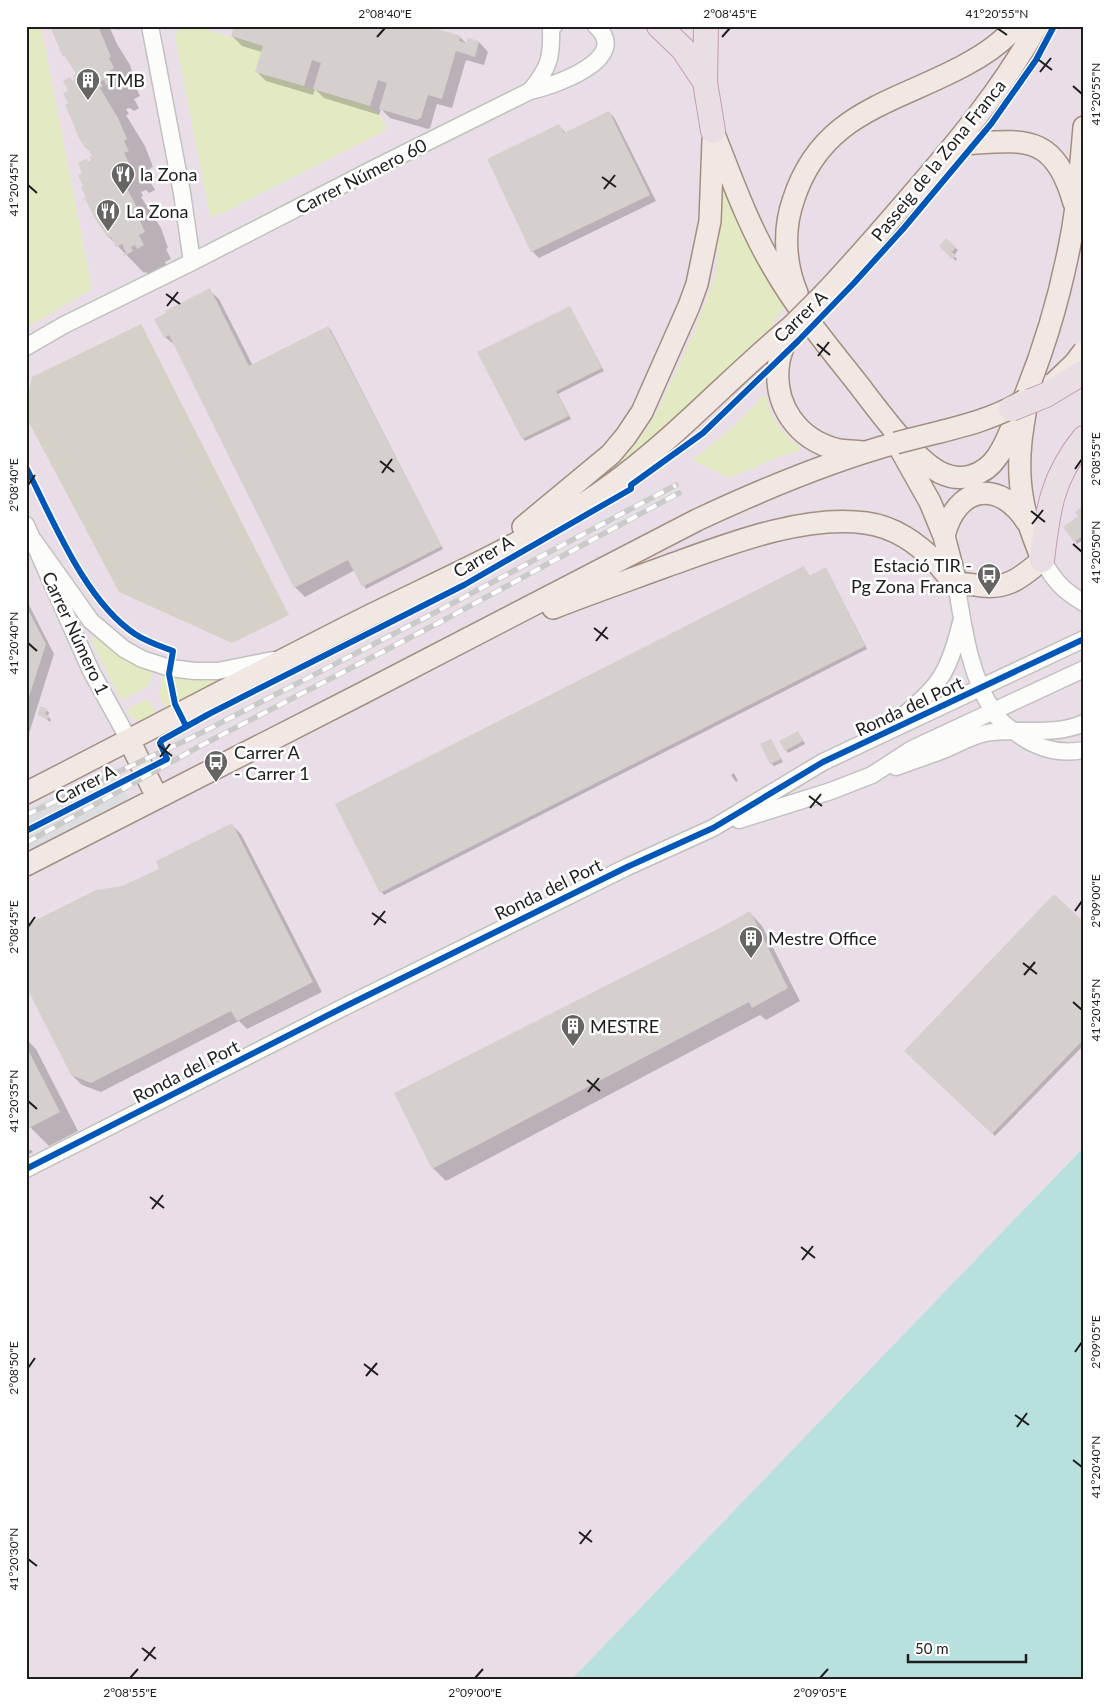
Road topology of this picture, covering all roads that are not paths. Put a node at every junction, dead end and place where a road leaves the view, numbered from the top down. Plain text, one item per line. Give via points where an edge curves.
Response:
1 (150, 26) edge
2 (596, 26) edge
3 (659, 26) edge
4 (706, 26) edge
5 (1016, 26) edge
6 (1036, 26) edge
7 (551, 27) edge
8 (705, 82) junction
9 (530, 91) junction
10 (1084, 127) edge
11 (713, 131) junction
12 (956, 144) junction
13 (1076, 210) junction
14 (192, 262) junction
15 (800, 323) junction
16 (57, 330) junction
17 (26, 339) edge
18 (26, 347) edge
19 (1084, 351) edge
20 (26, 358) edge
21 (1084, 372) edge
22 (1031, 382) junction
23 (1011, 409) junction
24 (882, 415) junction
25 (1084, 438) edge
26 (862, 452) junction
27 (1028, 524) junction
28 (26, 525) edge
29 (944, 536) junction
30 (34, 541) junction
31 (1042, 560) junction
32 (475, 564) junction
33 (956, 582) junction
34 (1084, 602) edge
35 (962, 617) junction
36 (1084, 639) edge
37 (290, 657) junction
38 (421, 662) junction
39 (1084, 669) edge
40 (981, 688) junction
41 (993, 712) junction
42 (1084, 723) edge
43 (1012, 730) junction
44 (877, 737) junction
45 (129, 740) junction
46 (1084, 750) edge
47 (872, 774) junction
48 (26, 793) edge
49 (157, 798) junction
50 (713, 828) junction
51 (26, 865) edge
52 (26, 1169) edge

1 - 14 street
2 - 9 street, Carrer Número 60 via 603,32 605,42 604,53 596,63 551,86
3 - 8 highway via 683,49
4 - 8 highway
5 - 15 main road via 1000,43 969,63 866,111 834,133 813,158 803,173 791,207 786,244
6 - 12 main road, Carrer A via 1002,83
7 - 9 street, Carrer Número 60 via 551,49 545,74
8 - 11 highway
9 - 14 street, Carrer Número 60
10 - 13 main road
11 - 15 main road via 761,245
11 - 32 main road via 710,221 697,284 642,412 611,454
12 - 13 main road via 1022,142 1041,149 1057,162 1068,181
12 - 15 main road, Carrer A, bridge
13 - 22 main road via 1063,273
14 - 16 street, Carrer Número 60
15 - 24 main road
15 - 26 main road via 779,359 780,393 788,414 809,436 838,450
15 - 32 main road, Carrer A via 772,342 686,423 609,487 576,509
16 - 17 street, Carrer Número 60
16 - 18 street, Carrer Número 60
16 - 20 street, Carrer Número 60
19 - 23 main road, bridge via 1056,382
21 - 23 highway, bridge
22 - 24 main road via 996,458 983,470 968,476 952,477 930,466
22 - 27 main road via 1021,431 1019,465
23 - 26 main road, bridge
24 - 29 main road via 930,502
25 - 31 highway via 1057,481 1051,499
26 - 38 main road via 696,520
27 - 29 main road via 1011,502 991,493 982,493 958,506
27 - 31 main road
28 - 30 street, Carrer Número 1
29 - 33 main road
30 - 37 street, Carrer Número 1 via 91,621 124,649 142,659 170,668 218,671
30 - 45 street, Carrer Número 1 via 91,671
31 - 33 main road via 1017,579 998,587
31 - 34 street via 1058,585
32 - 37 main road, Carrer A
33 - 35 street
33 - 38 main road via 920,547 893,530 866,523 814,524 723,546 593,592
35 - 40 street
35 - 44 street via 951,659 935,686
36 - 40 street, Ronda del Port
37 - 45 main road, Carrer A
38 - 49 main road
39 - 41 street, Ronda del Port
40 - 41 street
40 - 44 street, Ronda del Port
41 - 43 street
41 - 47 street, Ronda del Port via 912,749
42 - 43 street via 1053,731
43 - 46 street via 1034,745 1052,751
43 - 47 street via 971,737
44 - 50 street, Ronda del Port via 823,762
45 - 48 main road, Carrer A
45 - 49 main road
47 - 50 street, Ronda del Port via 831,791
49 - 51 main road
50 - 52 street, Ronda del Port via 383,988

